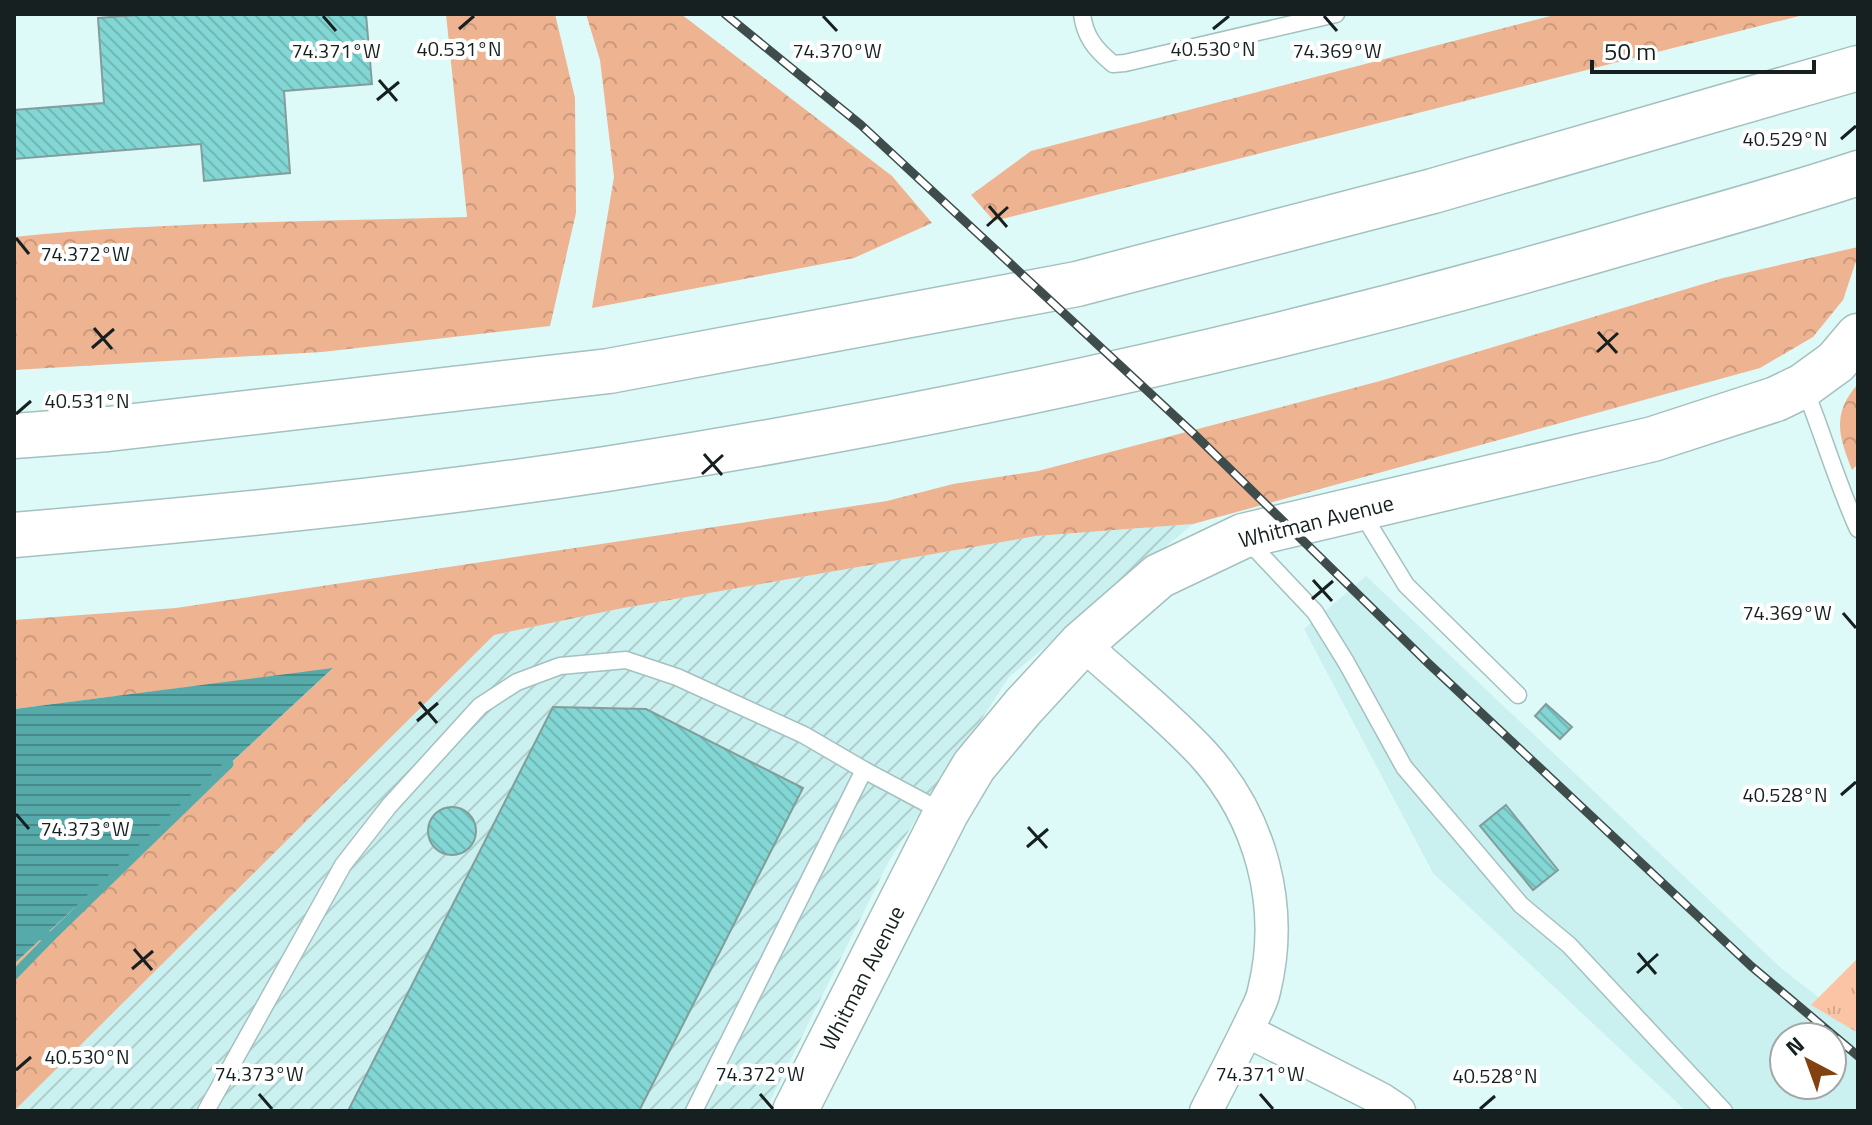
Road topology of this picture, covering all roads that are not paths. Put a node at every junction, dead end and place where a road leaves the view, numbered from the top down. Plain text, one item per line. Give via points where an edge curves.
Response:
1 (1082, 14) edge
2 (1336, 14) edge
3 (1316, 16) edge
4 (1858, 68) edge
5 (1858, 173) edge
6 (1858, 336) edge
7 (1803, 386) junction
8 (14, 436) edge
9 (1359, 509) junction
10 (1858, 529) edge
11 (14, 535) edge
12 (1243, 536) junction
13 (1082, 643) junction
14 (1518, 695) dead end
15 (864, 770) junction
16 (946, 813) junction
17 (1247, 1031) junction
18 (206, 1111) edge
19 (694, 1111) edge
20 (795, 1111) edge
21 (1206, 1111) edge
22 (1399, 1111) edge
23 (1724, 1111) edge

1 - 3 lane via 1090,42 1113,64
2 - 3 lane
4 - 8 main road via 1433,191 1077,284 609,371
5 - 11 main road via 1494,281 1208,353 837,429 605,469 408,495
6 - 7 main road, Whitman Avenue via 1836,362
7 - 9 main road, Whitman Avenue via 1653,439
7 - 10 lane
9 - 12 main road, Whitman Avenue
9 - 14 lane via 1406,585
12 - 13 main road, Whitman Avenue via 1159,576
12 - 23 lane via 1315,612 1404,767 1521,905 1569,945
13 - 16 main road, Whitman Avenue via 974,766
13 - 17 street via 1202,754 1248,820 1271,898 1264,993
15 - 16 lane
15 - 18 lane via 804,735 677,677 626,660 560,666 517,682 480,706 343,865
15 - 19 lane
16 - 20 main road, Whitman Avenue
17 - 21 street
17 - 22 street

